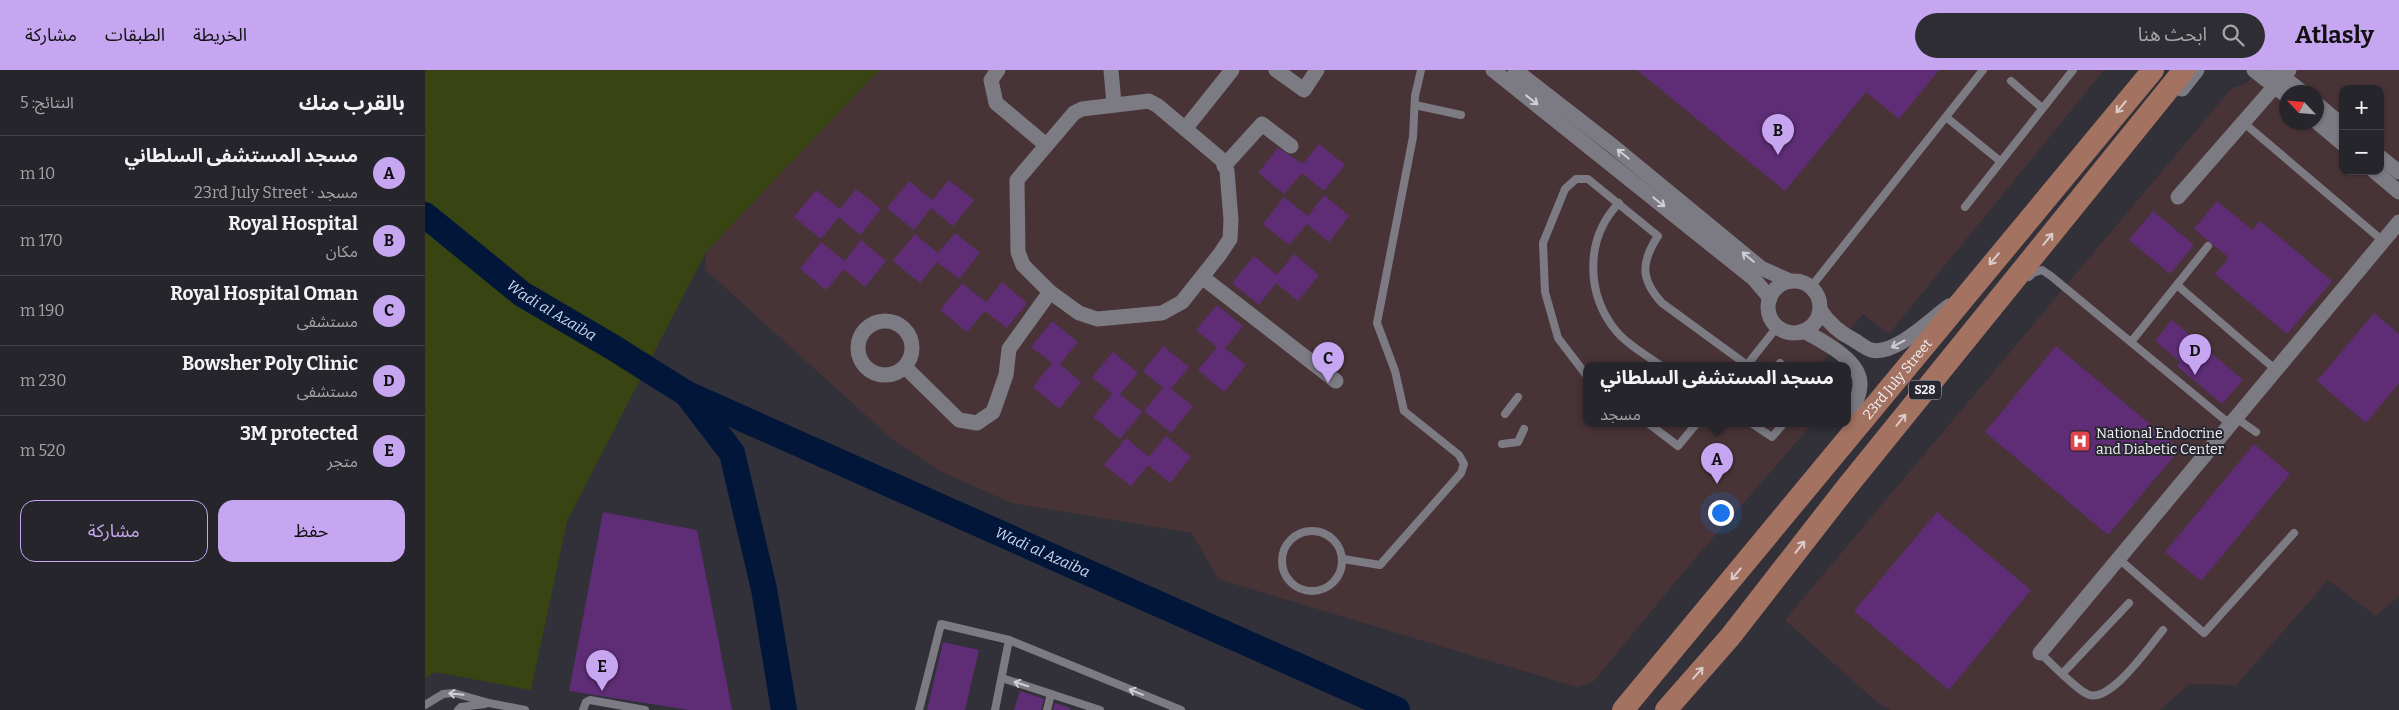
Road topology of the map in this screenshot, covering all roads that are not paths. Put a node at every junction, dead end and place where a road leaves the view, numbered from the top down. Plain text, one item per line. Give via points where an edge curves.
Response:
1 (998, 70) edge
2 (1111, 70) edge
3 (1232, 70) edge
4 (1275, 70) edge
5 (1317, 70) edge
6 (1421, 70) edge
7 (1493, 70) edge
8 (1515, 70) edge
9 (1983, 70) edge
10 (2073, 70) edge
11 (2153, 70) edge
12 (2184, 70) edge
13 (2197, 70) edge
14 (2254, 70) edge
15 (2282, 80) edge
16 (2011, 81) dead end
17 (1114, 104) junction
18 (1415, 105) junction
19 (2042, 108) junction
20 (2324, 110) edge
21 (1461, 115) dead end
22 (1945, 118) junction
23 (2244, 123) junction
24 (2339, 123) edge
25 (2324, 128) edge
26 (1185, 129) junction
27 (2339, 141) edge
28 (1046, 145) junction
29 (1291, 146) dead end
30 (2384, 160) edge
31 (2000, 161) junction
32 (1224, 166) junction
33 (2399, 172) edge
34 (2379, 175) edge
35 (2096, 179) junction
36 (2399, 192) edge
37 (2178, 198) dead end
38 (1619, 203) junction
39 (1965, 207) dead end
40 (2399, 222) edge
41 (2383, 241) junction
42 (2208, 246) dead end
43 (1202, 277) junction
44 (1790, 281) junction
45 (2177, 285) junction
46 (1811, 287) junction
47 (1050, 292) junction
48 (1965, 294) junction
49 (1769, 298) junction
50 (1819, 310) junction
51 (1777, 327) junction
52 (1803, 331) junction
53 (2131, 342) junction
54 (1962, 345) junction
55 (1656, 362) edge
56 (1743, 362) edge
57 (1749, 362) edge
58 (1849, 362) edge
59 (1851, 363) edge
60 (905, 367) dead end
61 (2276, 370) junction
62 (1583, 371) edge
63 (1336, 381) dead end
64 (1518, 397) dead end
65 (1851, 412) edge
66 (1505, 414) dead end
67 (2234, 422) junction
68 (1653, 427) edge
69 (1694, 427) edge
70 (1757, 427) edge
71 (1781, 427) edge
72 (1843, 427) edge
73 (1524, 429) dead end
74 (2256, 432) dead end
75 (1503, 444) dead end
76 (1810, 484) junction
77 (2294, 533) dead end
78 (1343, 559) junction
79 (2119, 559) junction
80 (2129, 602) dead end
81 (2163, 630) dead end
82 (1009, 640) junction
83 (2040, 653) joint
84 (2063, 673) junction
85 (1002, 678) junction
86 (1051, 694) junction
87 (1629, 703) edge
88 (489, 704) junction
89 (425, 705) edge
90 (458, 710) edge
91 (525, 710) edge
92 (583, 710) edge
93 (645, 710) edge
94 (919, 710) edge
95 (995, 710) edge
96 (1047, 710) edge
97 (1100, 710) edge
98 (1181, 710) edge
99 (1666, 710) edge

1 - 28 street via 991,80 996,103
2 - 17 street
3 - 26 street
4 - 5 street via 1304,90
6 - 18 lane
7 -> 49 street via 1753,279
44 -> 8 street via 1761,268
9 - 22 lane
10 - 19 lane
11 -> 48 main road, 23rd July Street / S28
12 - 35 main road, S28
13 - 35 street via 2153,125
14 - 15 street
15 - 23 street
16 - 19 lane
17 - 26 street via 1149,101
17 - 28 street via 1074,113
18 - 21 lane
18 - 78 lane via 1411,146 1377,323 1395,371 1404,411 1459,455 1464,464 1461,473 1380,564
19 - 31 lane
20 - 24 street
22 - 31 lane
22 - 46 lane
23 - 37 street
23 - 41 lane
25 - 27 street
26 - 32 street via 1222,160
28 - 47 street via 1021,173 1015,189 1018,252 1023,265
29 - 32 street via 1262,124
30 - 33 street
31 - 39 lane
32 - 43 street via 1231,220 1230,239
34 - 36 street
54 -> 35 main road, S28
38 - 55 lane via 1610,212 1594,248 1592,279 1600,307 1618,334
38 - 56 lane via 1658,236 1644,266 1651,291
38 - 62 lane via 1588,179 1576,179 1565,189 1543,243 1545,292 1557,338
40 - 41 street
41 - 61 street
42 - 45 lane
43 - 47 street via 1182,302 1162,313 1097,319 1079,313
43 - 63 street
44 - 46 street
44 - 49 street via 1777,287
45 - 53 lane
45 - 61 lane
46 - 50 street via 1816,293
47 - 60 street via 1009,349 1006,376 993,412 977,422 959,420
48 -> 50 street via 1904,341 1887,350 1871,350 1848,337
48 - 76 main road, 23rd July Street / S28
49 - 51 street via 1769,314
50 - 52 street via 1814,323
51 - 52 street via 1794,333
51 - 57 lane
52 - 58 street via 1815,336
53 - 54 lane via 2043,270 2033,273
53 - 67 lane
99 -> 54 main road, S28 via 1730,638
59 - 65 street via 1860,377 1857,401
61 - 67 street
64 - 66 lane
67 - 74 lane
67 - 79 street
68 - 69 lane via 1678,446
70 - 71 lane via 1772,438
72 - 76 street
73 - 75 lane via 1518,442
76 -> 87 main road, 23rd July Street / S28
77 - 79 lane via 2204,633
78 - 78 lane via 1336,542 1321,531 1311,530 1301,532 1287,544 1283,564 1291,582 1299,588 1315,590 1329,586 1337,579
79 - 83 street
80 - 84 lane
81 - 84 lane via 2112,690 2099,696 2088,695
82 - 85 lane
82 - 94 lane via 941,624
98 -> 82 lane
83 - 84 lane
86 -> 85 lane
85 - 95 lane
86 - 96 lane
86 - 97 lane
88 -> 89 lane via 454,693 443,694
88 - 90 lane via 474,704
88 - 91 lane
92 - 93 lane via 585,702 590,700

